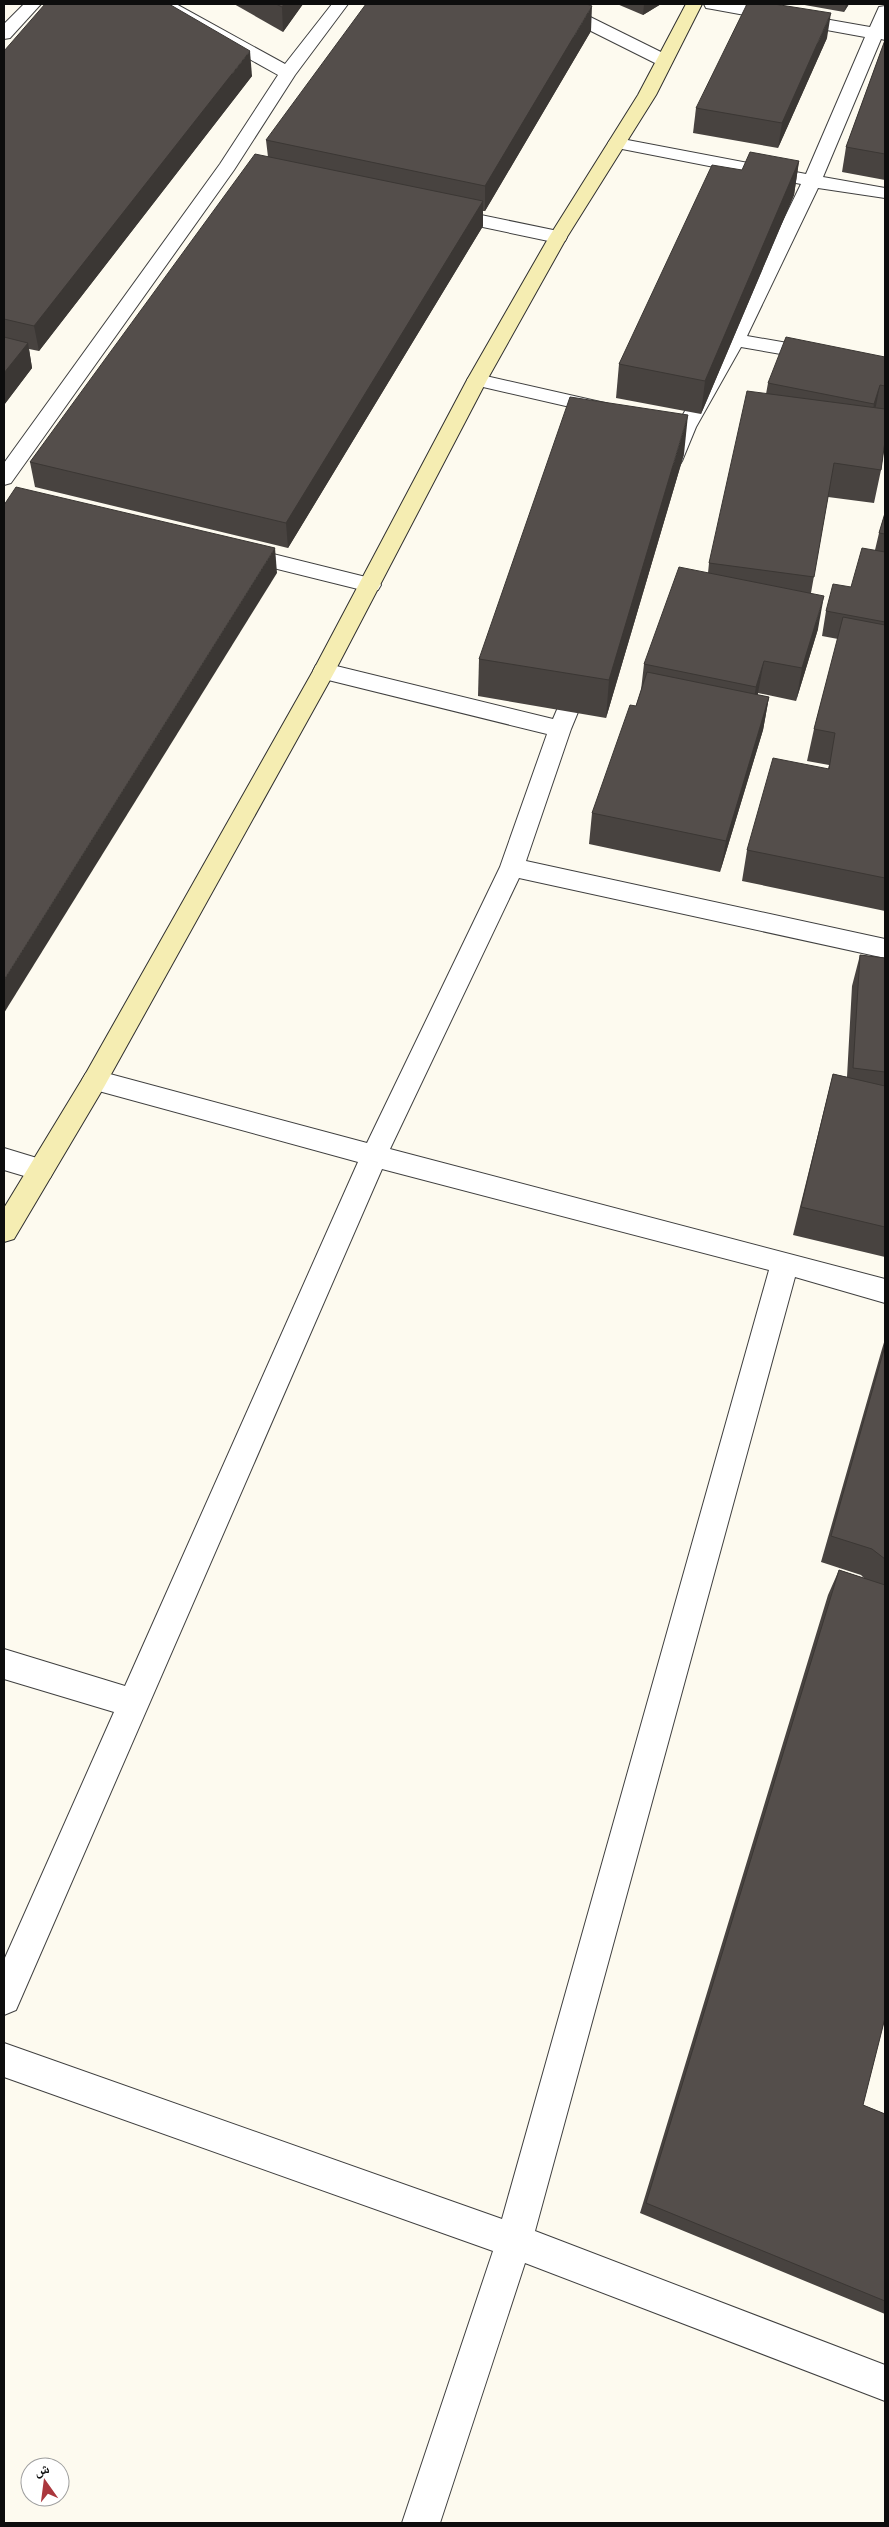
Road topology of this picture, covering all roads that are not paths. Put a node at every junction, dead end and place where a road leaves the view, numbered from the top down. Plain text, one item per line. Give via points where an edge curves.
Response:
1 (33, 4) edge
2 (164, 4) edge
3 (340, 4) edge
4 (551, 4) edge
5 (694, 4) edge
6 (712, 4) edge
7 (885, 11) edge
8 (4, 34) edge
9 (880, 35) edge
10 (663, 60) junction
11 (288, 73) junction
12 (617, 143) junction
13 (228, 166) junction
14 (247, 170) edge
15 (812, 181) junction
16 (885, 193) edge
17 (432, 210) edge
18 (558, 237) junction
19 (735, 340) junction
20 (885, 366) edge
21 (477, 380) junction
22 (620, 412) edge
23 (4, 478) edge
24 (663, 482) edge
25 (225, 550) edge
26 (370, 585) junction
27 (591, 656) edge
28 (324, 671) junction
29 (560, 729) junction
30 (512, 868) junction
31 (885, 948) edge
32 (95, 1080) junction
33 (374, 1156) junction
34 (4, 1159) edge
35 (40, 1170) junction
36 (4, 1231) edge
37 (785, 1263) junction
38 (885, 1292) edge
39 (4, 1664) edge
40 (132, 1703) junction
41 (4, 1998) edge
42 (4, 2060) edge
43 (514, 2241) junction
44 (885, 2383) edge
45 (421, 2523) edge

1 - 8 street
2 - 11 street
3 - 11 street
4 - 10 street
5 - 10 main road
6 - 9 street
7 - 9 street
9 - 15 street
10 - 12 main road
11 - 13 street
12 - 15 street
12 - 18 main road
13 - 14 street
13 - 23 street
15 - 16 street
15 - 19 street
17 - 18 street
18 - 21 main road
19 - 20 street
19 - 24 street via 677,425
21 - 22 street
21 - 26 main road
25 - 26 street
26 - 28 main road
27 - 29 street
28 - 29 street
28 - 32 main road
29 - 30 street
30 - 31 street
30 - 33 street
32 - 33 street
32 - 35 main road
33 - 37 street
33 - 40 street
34 - 35 street
35 - 36 main road
37 - 38 street
37 - 43 street
39 - 40 street
40 - 41 street
42 - 43 street
43 - 44 street
43 - 45 street

